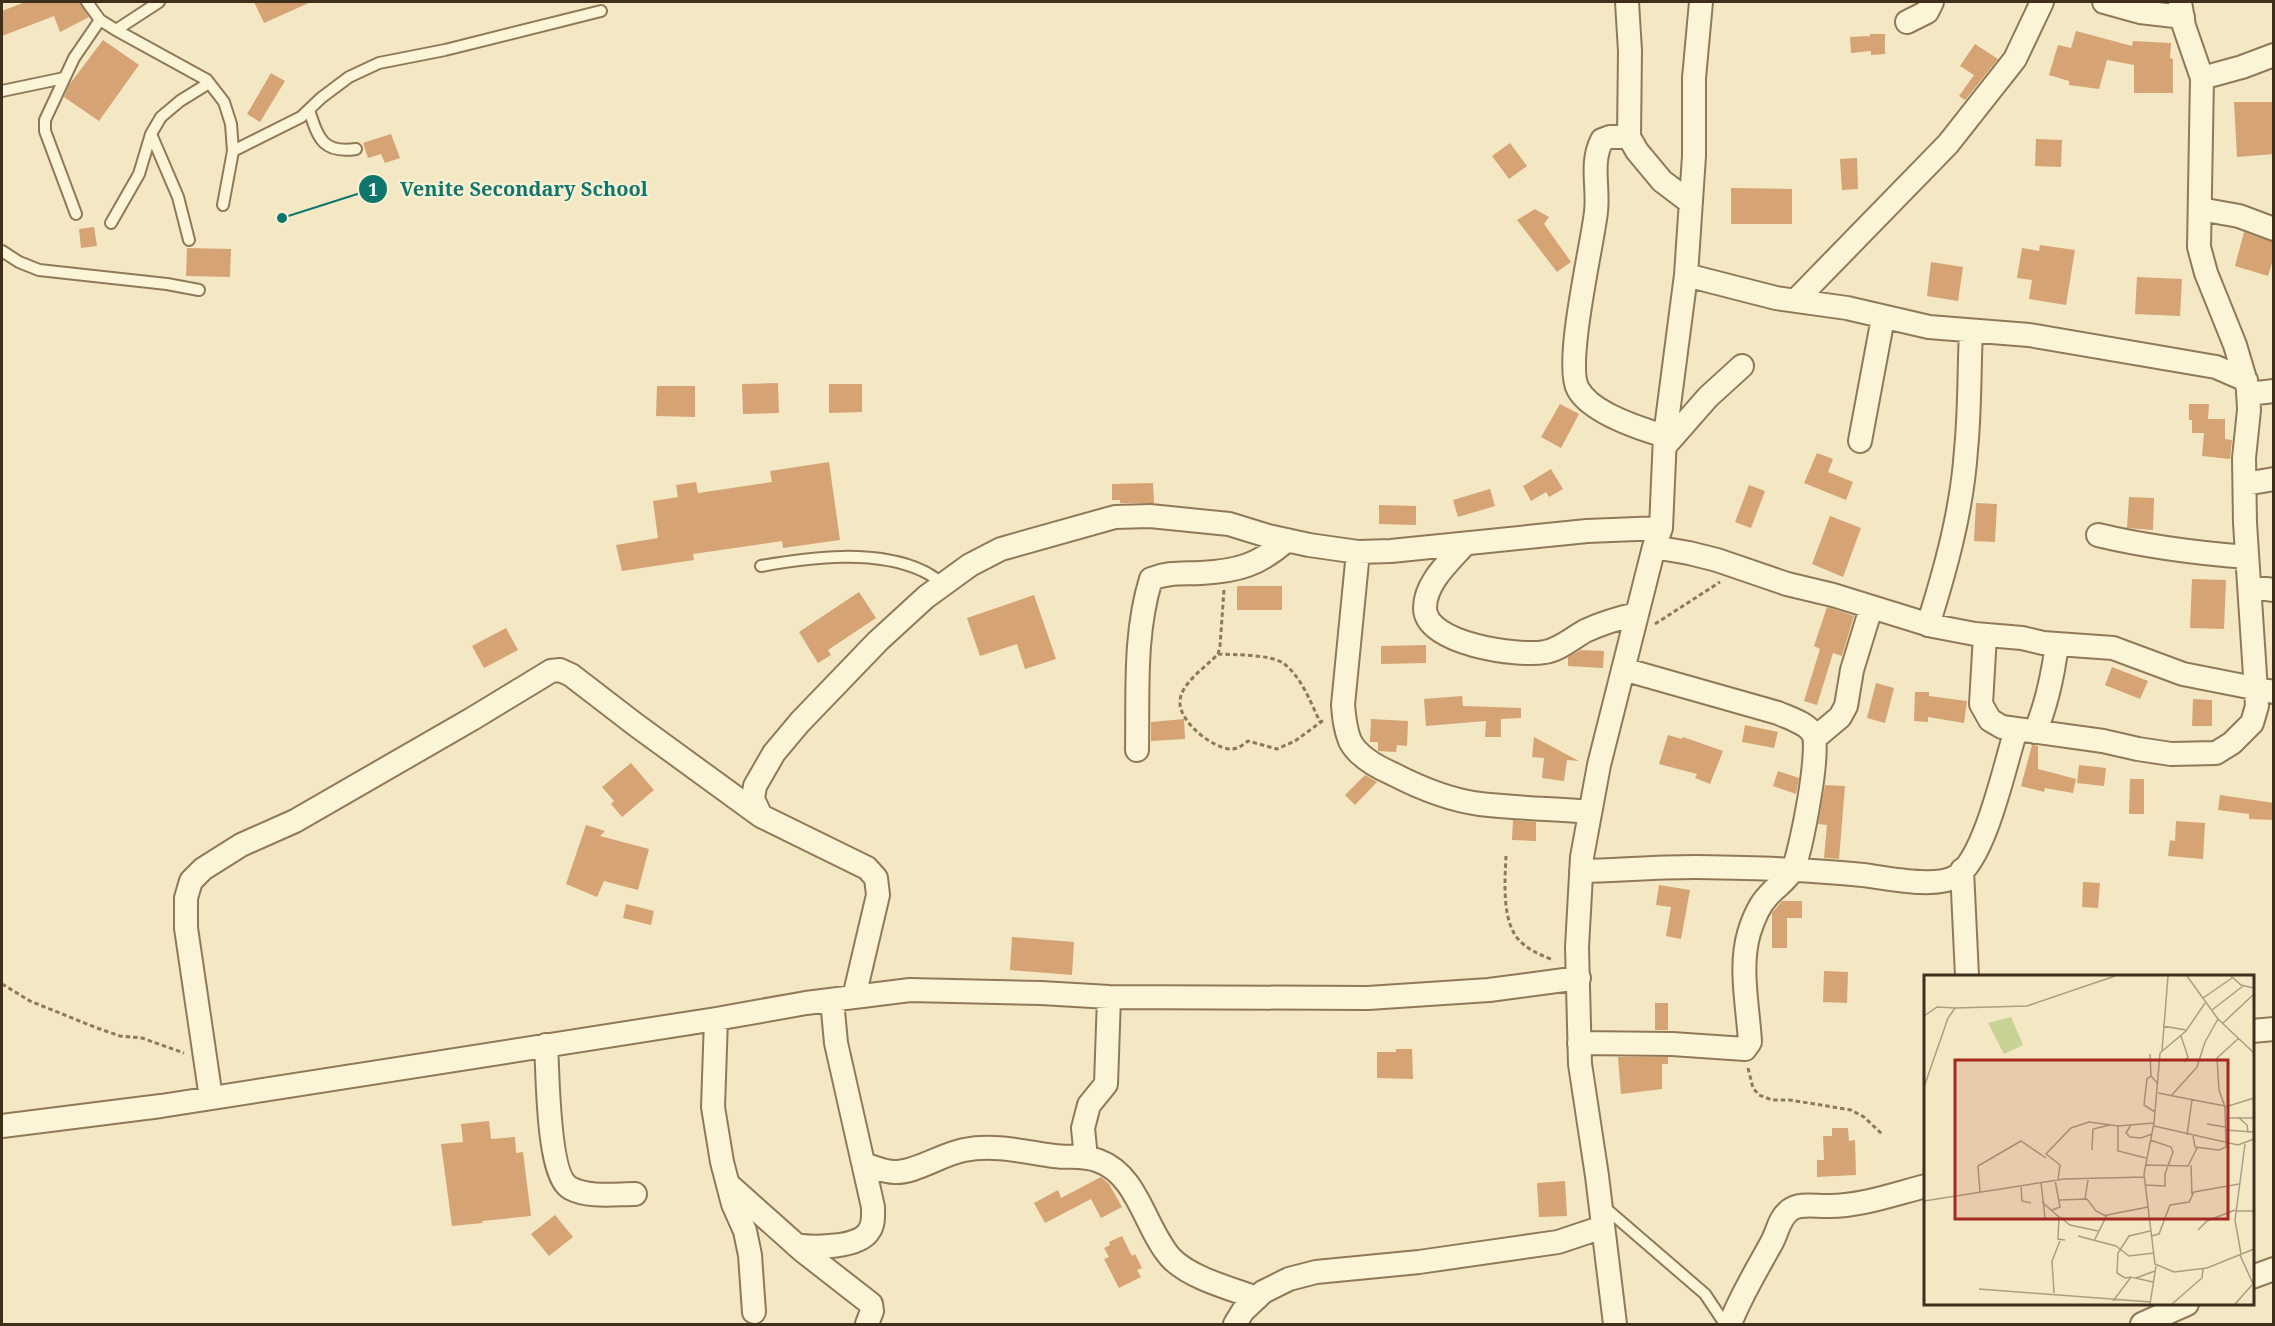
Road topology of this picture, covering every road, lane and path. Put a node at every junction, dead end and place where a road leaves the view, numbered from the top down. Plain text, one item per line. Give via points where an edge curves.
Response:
1 (87, 2) edge
2 (159, 2) edge
3 (1627, 2) edge
4 (1701, 2) edge
5 (1932, 2) edge
6 (2042, 2) edge
7 (2104, 2) edge
8 (2181, 9) edge
9 (601, 11) dead end
10 (100, 20) junction
11 (1907, 22) dead end
12 (116, 30) junction
13 (2274, 55) edge
14 (64, 78) junction
15 (2202, 78) junction
16 (209, 82) junction
17 (2, 92) edge
18 (309, 110) junction
19 (152, 135) junction
20 (1629, 137) junction
21 (356, 149) dead end
22 (233, 151) junction
23 (1691, 203) junction
24 (223, 205) dead end
25 (2200, 209) junction
26 (76, 214) dead end
27 (111, 223) dead end
28 (2274, 229) edge
29 (189, 240) dead end
30 (2, 251) edge
31 (1686, 275) junction
32 (200, 290) dead end
33 (1796, 300) junction
34 (1883, 318) junction
35 (1971, 331) junction
36 (1742, 366) dead end
37 (2247, 387) junction
38 (2274, 391) edge
39 (1665, 441) junction
40 (1860, 441) dead end
41 (2274, 479) edge
42 (2245, 484) junction
43 (2098, 535) dead end
44 (1658, 537) junction
45 (1287, 540) junction
46 (1465, 544) junction
47 (1358, 552) junction
48 (2247, 557) junction
49 (761, 566) dead end
50 (1741, 569) junction
51 (1226, 570) junction
52 (943, 584) junction
53 (2250, 587) junction
54 (2274, 590) edge
55 (1871, 608) junction
56 (1646, 619) junction
57 (1928, 625) junction
58 (1985, 635) junction
59 (2057, 644) junction
60 (1218, 654) junction
61 (1623, 669) junction
62 (2266, 691) edge
63 (1343, 708) junction
64 (1320, 722) junction
65 (2025, 731) junction
66 (1815, 738) junction
67 (1137, 750) dead end
68 (1590, 812) junction
69 (761, 816) junction
70 (1506, 856) dead end
71 (1792, 870) junction
72 (1962, 870) junction
73 (1581, 871) junction
74 (1578, 973) junction
75 (1967, 975) edge
76 (2, 984) edge
77 (854, 997) junction
78 (1108, 997) junction
79 (832, 1000) junction
80 (716, 1019) junction
81 (2274, 1029) edge
82 (2254, 1031) edge
83 (1579, 1043) junction
84 (546, 1045) junction
85 (1745, 1049) junction
86 (206, 1059) junction
87 (211, 1098) junction
88 (2, 1125) edge
89 (1882, 1134) dead end
90 (1086, 1158) junction
91 (864, 1164) junction
92 (728, 1184) junction
93 (1924, 1186) edge
94 (634, 1194) dead end
95 (1600, 1204) junction
96 (1603, 1227) junction
97 (796, 1245) junction
98 (2274, 1269) edge
99 (2254, 1276) edge
100 (1257, 1298) junction
101 (2185, 1305) edge
102 (754, 1312) dead end
103 (870, 1316) edge
104 (888, 1324) edge
105 (1234, 1324) edge
106 (1615, 1324) edge
107 (1725, 1324) edge
108 (1730, 1324) edge
109 (2142, 1324) edge

1 - 10 lane
2 - 12 lane
3 - 20 street
4 - 23 street via 1694,78
5 - 11 street via 1927,12
6 - 33 street via 2015,59 1948,144
7 - 8 street via 2140,12
8 - 15 street
9 - 18 lane via 379,63 349,77
10 - 12 lane
10 - 14 lane
12 - 16 lane
13 - 15 street
14 - 17 lane
14 - 26 lane via 48,112 45,131
15 - 25 street
16 - 19 lane via 161,117
16 - 22 lane via 224,102
18 - 21 lane via 319,138 326,145 333,149
18 - 22 lane
19 - 27 lane via 139,174
19 - 29 lane via 168,168
20 - 23 street via 1662,181
20 - 39 street via 1602,140 1595,158 1596,211 1576,335 1574,373 1578,390 1589,400 1612,417
22 - 24 lane
23 - 31 street
25 - 28 street via 2239,216
25 - 37 street via 2199,248 2205,273 2235,345
30 - 32 lane via 39,270
31 - 33 street
31 - 39 street
33 - 34 street
34 - 35 street
34 - 40 street
35 - 37 street via 2028,334 2216,367
35 - 57 street via 1963,481 1950,549
36 - 39 street
37 - 38 street
37 - 42 street
39 - 44 street
41 - 42 street
42 - 48 street
43 - 48 street via 2188,553
44 - 46 street via 1587,531
44 - 50 street via 1689,553
44 - 56 street
45 - 47 street
45 - 51 street via 1259,562
45 - 52 street via 1229,524 1150,516 1114,517 1001,549
46 - 47 street
46 - 56 street via 1440,572 1427,594 1425,611 1433,627 1456,639 1509,652 1546,652 1610,620
47 - 63 street
48 - 53 street
49 - 52 lane via 842,557 888,560 923,571
50 - 55 street
50 - 56 path
51 - 60 path
51 - 67 street via 1166,573 1151,579 1140,633
52 - 69 street via 878,641 774,753 754,786 753,799
53 - 54 street
53 - 62 street
55 - 57 street
55 - 66 street via 1851,670 1846,706 1840,717
56 - 61 street
57 - 58 street
58 - 59 street
58 - 65 street via 1983,711 2002,727
59 - 62 street via 2113,648 2183,674
59 - 65 street via 2043,714
60 - 64 path via 1281,662 1301,684
60 - 64 path via 1183,690 1180,700 1190,726 1213,742 1231,749 1253,741 1277,749
61 - 66 street via 1778,713 1810,730
61 - 68 street
62 - 65 street via 2252,723 2216,753 2171,754
63 - 64 path
63 - 68 street via 1350,741 1359,754 1422,788 1479,804
65 - 72 street via 1979,844
66 - 71 street via 1809,800
68 - 73 street
69 - 77 street via 867,868 876,878 878,895
69 - 86 street via 571,675 551,671 295,821 241,845 191,881 186,898 186,928
70 - 74 path via 1505,893 1514,934 1532,951
71 - 72 street via 1942,882
71 - 73 street via 1694,867
71 - 85 street via 1765,898 1744,951 1750,1042
72 - 75 street
73 - 74 street
74 - 78 street via 1489,990 1368,998
74 - 83 street
76 - 86 path via 30,1001 97,1028
77 - 78 street via 910,990
77 - 79 street
78 - 90 street via 1106,1084 1089,1106 1083,1128
79 - 80 street
79 - 91 street via 836,1043
80 - 84 street
80 - 92 street via 713,1107
81 - 82 street
83 - 85 street
83 - 95 street
84 - 87 street
84 - 94 street via 549,1120 561,1178 568,1187 585,1194
85 - 89 path via 1749,1078 1759,1095 1851,1110
86 - 87 street
87 - 88 street
90 - 91 street via 992,1148 964,1150 896,1172
90 - 100 street via 1115,1168 1160,1242 1185,1269
91 - 97 street via 873,1207 873,1223 868,1233 833,1246
92 - 97 street
92 - 102 street via 750,1255
93 - 108 street via 1858,1203 1790,1210 1782,1218
95 - 96 street
95 - 107 lane via 1705,1294
96 - 100 street via 1558,1242 1504,1251 1316,1272 1289,1279
96 - 106 street
97 - 103 street via 864,1298
98 - 99 street
100 - 105 street
101 - 109 street
103 - 104 street

